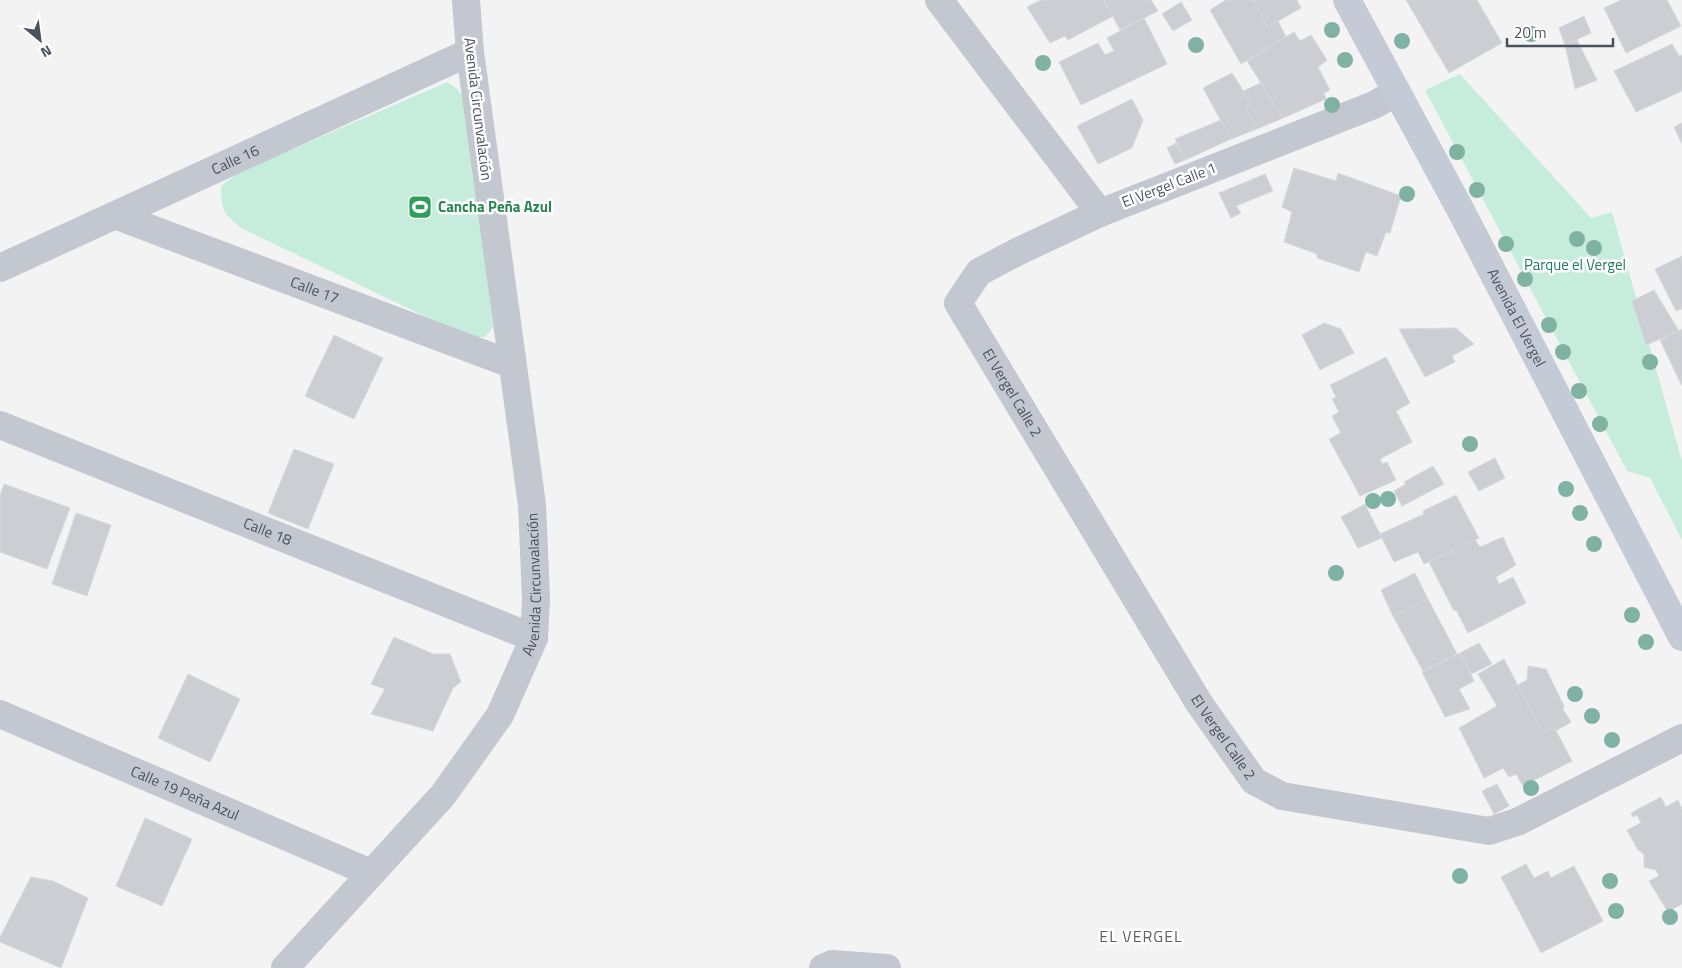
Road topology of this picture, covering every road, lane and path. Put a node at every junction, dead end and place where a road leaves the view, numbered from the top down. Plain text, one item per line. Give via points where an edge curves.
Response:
1 (466, 0) edge
2 (939, 0) edge
3 (1347, 0) edge
4 (470, 52) junction
5 (1397, 92) junction
6 (1100, 212) junction
7 (117, 216) junction
8 (0, 268) edge
9 (958, 303) joint
10 (511, 364) junction
11 (0, 425) edge
12 (1682, 637) edge
13 (534, 638) junction
14 (0, 714) edge
15 (1682, 738) edge
16 (371, 873) junction
17 (285, 968) edge
18 (823, 968) edge
19 (886, 968) edge

1 - 4 street, Avenida Circunvalación
2 - 6 street
3 - 5 main road, Avenida El Vergel
4 - 7 street, Calle 16
4 - 10 street, Avenida Circunvalación
5 - 6 street, El Vergel Calle 1 via 1374,105
5 - 12 main road, Avenida El Vergel
6 - 9 street, El Vergel Calle 1 via 979,272
7 - 8 street, Calle 16
7 - 10 street, Calle 17
9 - 15 street, El Vergel Calle 2 via 1199,703 1254,781 1282,796 1489,831 1517,822
10 - 13 street, Avenida Circunvalación via 532,506 536,598
11 - 13 street, Calle 18
13 - 16 street, Avenida Circunvalación via 500,715 443,795
14 - 16 street, Calle 19 Peña Azul
16 - 17 street, Avenida Circunvalación
18 - 19 street via 832,964

